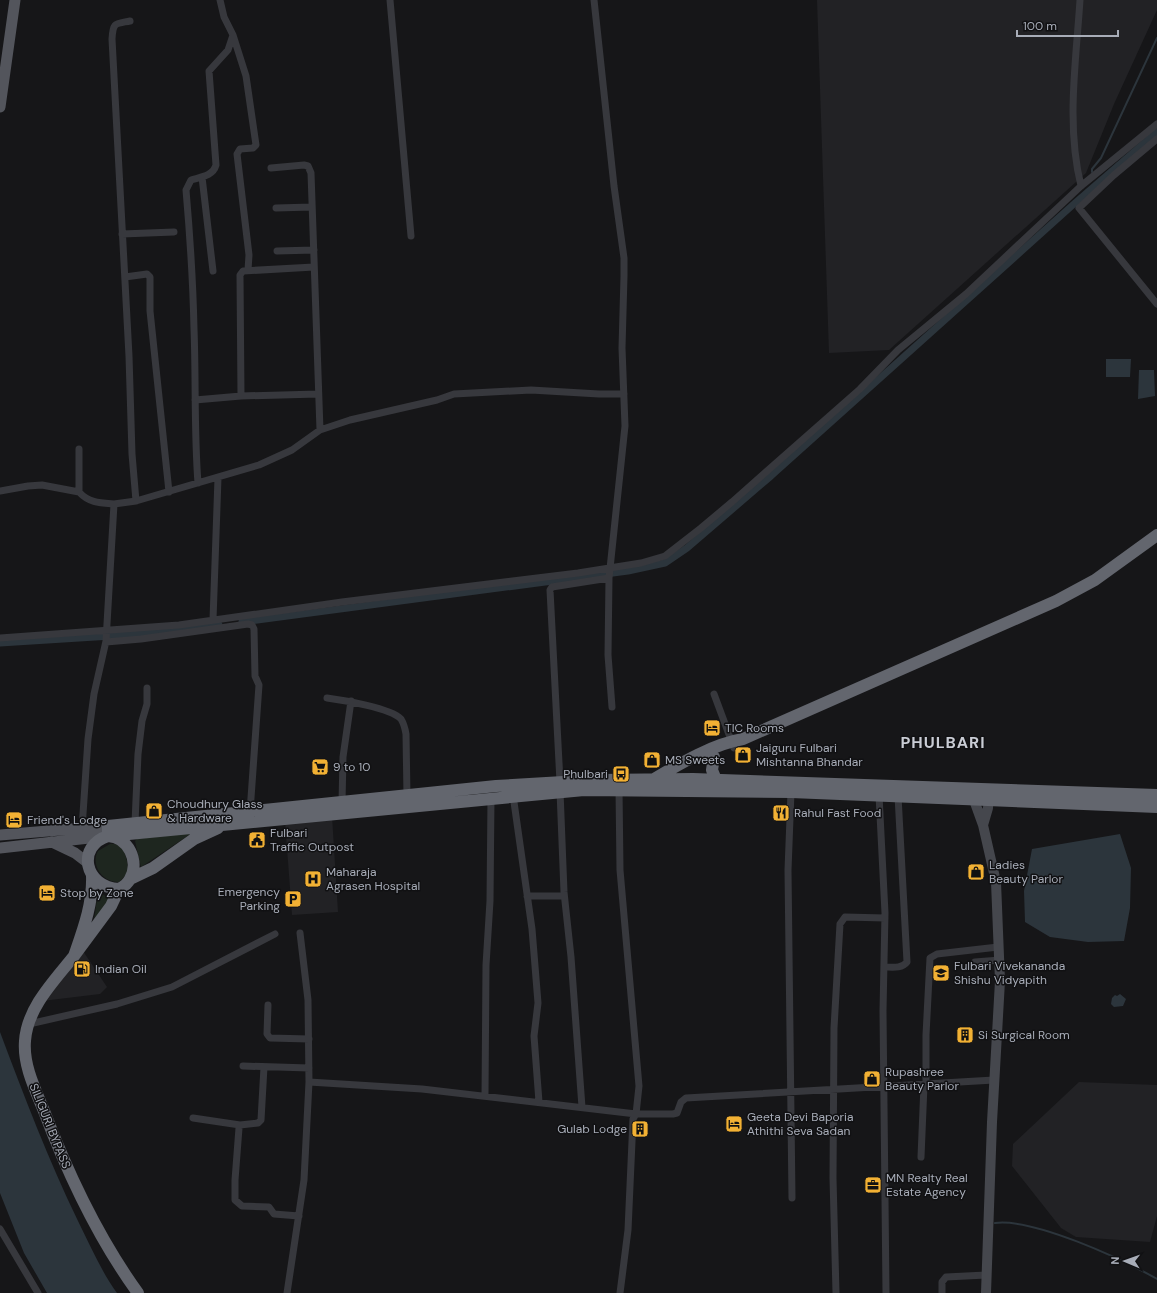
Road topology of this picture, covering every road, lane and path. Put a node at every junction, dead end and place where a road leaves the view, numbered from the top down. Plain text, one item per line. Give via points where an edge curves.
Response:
1 (16, 0) edge
2 (220, 0) edge
3 (390, 0) edge
4 (594, 0) edge
5 (1080, 0) edge
6 (130, 21) dead end
7 (233, 35) junction
8 (0, 107) edge
9 (1157, 124) edge
10 (1157, 139) edge
11 (1107, 165) junction
12 (271, 168) dead end
13 (1114, 175) junction
14 (202, 177) junction
15 (1081, 186) junction
16 (312, 207) junction
17 (276, 208) dead end
18 (174, 232) dead end
19 (122, 234) junction
20 (411, 236) dead end
21 (314, 250) junction
22 (278, 251) dead end
23 (314, 267) junction
24 (248, 270) junction
25 (213, 271) dead end
26 (125, 277) junction
27 (1157, 304) edge
28 (318, 394) junction
29 (624, 394) junction
30 (241, 396) junction
31 (195, 400) junction
32 (320, 430) junction
33 (79, 450) dead end
34 (218, 478) junction
35 (198, 483) junction
36 (0, 491) edge
37 (80, 492) junction
38 (169, 492) junction
39 (136, 501) junction
40 (114, 504) junction
41 (1157, 535) edge
42 (610, 568) junction
43 (609, 578) junction
44 (213, 620) junction
45 (107, 632) junction
46 (0, 638) edge
47 (106, 642) junction
48 (147, 688) dead end
49 (714, 694) dead end
50 (326, 698) dead end
51 (351, 701) junction
52 (612, 707) dead end
53 (736, 742) junction
54 (714, 757) junction
55 (671, 779) junction
56 (716, 780) junction
57 (655, 785) junction
58 (560, 786) junction
59 (618, 789) junction
60 (791, 792) junction
61 (974, 794) junction
62 (989, 794) junction
63 (513, 795) junction
64 (879, 795) junction
65 (1157, 795) edge
66 (407, 796) junction
67 (898, 796) junction
68 (491, 798) junction
69 (342, 803) junction
70 (1157, 807) edge
71 (250, 812) junction
72 (236, 822) junction
73 (136, 823) junction
74 (983, 826) junction
75 (82, 829) junction
76 (108, 831) junction
77 (0, 835) edge
78 (52, 842) junction
79 (0, 848) edge
80 (88, 863) junction
81 (92, 876) junction
82 (130, 878) junction
83 (119, 890) junction
84 (527, 896) junction
85 (564, 896) junction
86 (885, 918) junction
87 (275, 934) dead end
88 (300, 934) dead end
89 (998, 947) junction
90 (74, 956) junction
91 (1000, 960) junction
92 (975, 962) dead end
93 (884, 967) junction
94 (268, 1005) dead end
95 (29, 1024) junction
96 (309, 1039) junction
97 (243, 1066) dead end
98 (264, 1067) junction
99 (309, 1068) junction
100 (994, 1080) junction
101 (309, 1082) junction
102 (925, 1084) junction
103 (884, 1087) junction
104 (834, 1091) junction
105 (790, 1094) junction
106 (485, 1096) junction
107 (539, 1102) junction
108 (582, 1107) junction
109 (636, 1114) junction
110 (193, 1118) dead end
111 (240, 1125) junction
112 (921, 1157) dead end
113 (792, 1198) dead end
114 (299, 1216) junction
115 (0, 1229) edge
116 (986, 1275) junction
117 (38, 1293) edge
118 (138, 1293) edge
119 (287, 1293) edge
120 (620, 1293) edge
121 (836, 1293) edge
122 (886, 1293) edge
123 (942, 1293) edge
124 (986, 1293) edge

1 - 8 main road
2 - 7 street via 224,17
3 - 20 street
4 - 29 street via 624,258
5 - 15 street via 1072,121
6 - 19 street via 114,26 112,39
7 - 14 street via 228,50 209,71 216,165 211,174
7 - 24 street via 246,76 256,145 240,150 237,154 249,255
9 - 11 street
10 - 13 street
11 - 13 street
11 - 15 street
12 - 16 street via 308,166 311,173
13 - 27 street via 1079,209
14 - 25 street
14 - 31 street via 191,180 186,190 193,262
15 - 42 street via 972,289 898,350 860,388 701,528 665,556
16 - 17 street
16 - 21 street
18 - 19 street
19 - 26 street
21 - 22 street
21 - 23 street
23 - 24 street
23 - 28 street
24 - 30 street via 240,275
26 - 38 street via 147,274 150,277 150,311
26 - 39 street
28 - 30 street
28 - 32 street
29 - 32 street via 531,390 454,394
29 - 42 street via 625,426
30 - 31 street
31 - 35 street via 194,442
32 - 34 street via 292,450
33 - 37 street
34 - 35 street
34 - 44 street
35 - 38 street
36 - 37 street via 42,485
37 - 40 street via 93,502
38 - 39 street
39 - 40 street
40 - 45 street
41 - 53 highway via 1095,580 1056,601
42 - 43 street
42 - 44 street
43 - 52 street via 608,656
43 - 58 street via 552,587 550,590
44 - 45 street
45 - 46 street
45 - 47 street
47 - 71 street via 141,640 252,625 255,676 259,685
47 - 75 street via 94,694 88,739
48 - 73 street via 147,704 138,754
49 - 53 street
50 - 51 street
51 - 66 street via 400,718 405,726
51 - 69 street via 343,757
53 - 54 highway
53 - 57 highway via 676,767
54 - 55 highway
54 - 56 highway via 712,770
55 - 56 highway
55 - 57 highway
56 - 61 highway
57 - 58 highway
57 - 59 highway via 640,790
57 - 60 highway
58 - 59 highway
58 - 63 highway
58 - 66 highway via 496,786
58 - 85 street
59 - 109 street via 620,870 639,1086
60 - 64 highway
60 - 105 street via 788,870
61 - 62 highway
61 - 67 highway
61 - 74 main road
62 - 65 highway
62 - 70 highway
62 - 74 main road
63 - 68 highway
63 - 84 street
64 - 67 highway
64 - 86 street
66 - 69 highway
67 - 93 street via 906,962 900,967
68 - 72 highway
68 - 106 street
69 - 71 highway
71 - 73 highway
72 - 76 highway
72 - 82 highway via 194,839 153,868
73 - 76 highway
74 - 89 main road via 996,882
75 - 76 main road
75 - 77 main road
76 - 78 main road
76 - 80 highway via 95,844
76 - 82 highway via 128,847 133,861
78 - 79 main road
78 - 80 main road via 75,853
80 - 81 highway
81 - 83 highway via 103,886
81 - 90 highway via 86,922
82 - 83 highway
83 - 90 highway, SILIGURI BYPASS via 111,906
84 - 85 street
84 - 107 street via 538,1003 534,1036
85 - 108 street
86 - 93 street
86 - 104 street via 845,917 840,924 834,1028
87 - 95 street via 166,989 117,1004
88 - 96 street via 308,1000
89 - 91 main road
89 - 102 street via 937,954 930,958
90 - 95 highway, SILIGURI BYPASS via 40,1000
91 - 92 street
91 - 100 main road
93 - 103 street
94 - 96 street via 270,1038
95 - 118 highway, SILIGURI BYPASS via 25,1056 61,1155 88,1210
96 - 99 street
97 - 98 street
98 - 99 street
98 - 111 street via 261,1120 258,1123
99 - 101 street
100 - 102 street
100 - 116 main road
101 - 106 street
101 - 114 street
102 - 103 street
102 - 112 street
103 - 104 street
103 - 122 street
104 - 105 street
104 - 121 street
105 - 109 street via 686,1098 675,1114
105 - 113 street
106 - 107 street
107 - 108 street
108 - 109 street
109 - 120 street via 633,1126 628,1230
110 - 111 street
111 - 114 street via 235,1180 236,1202 242,1206 269,1208 274,1214
114 - 119 street
115 - 117 street
116 - 123 street via 946,1277 942,1282
116 - 124 main road

